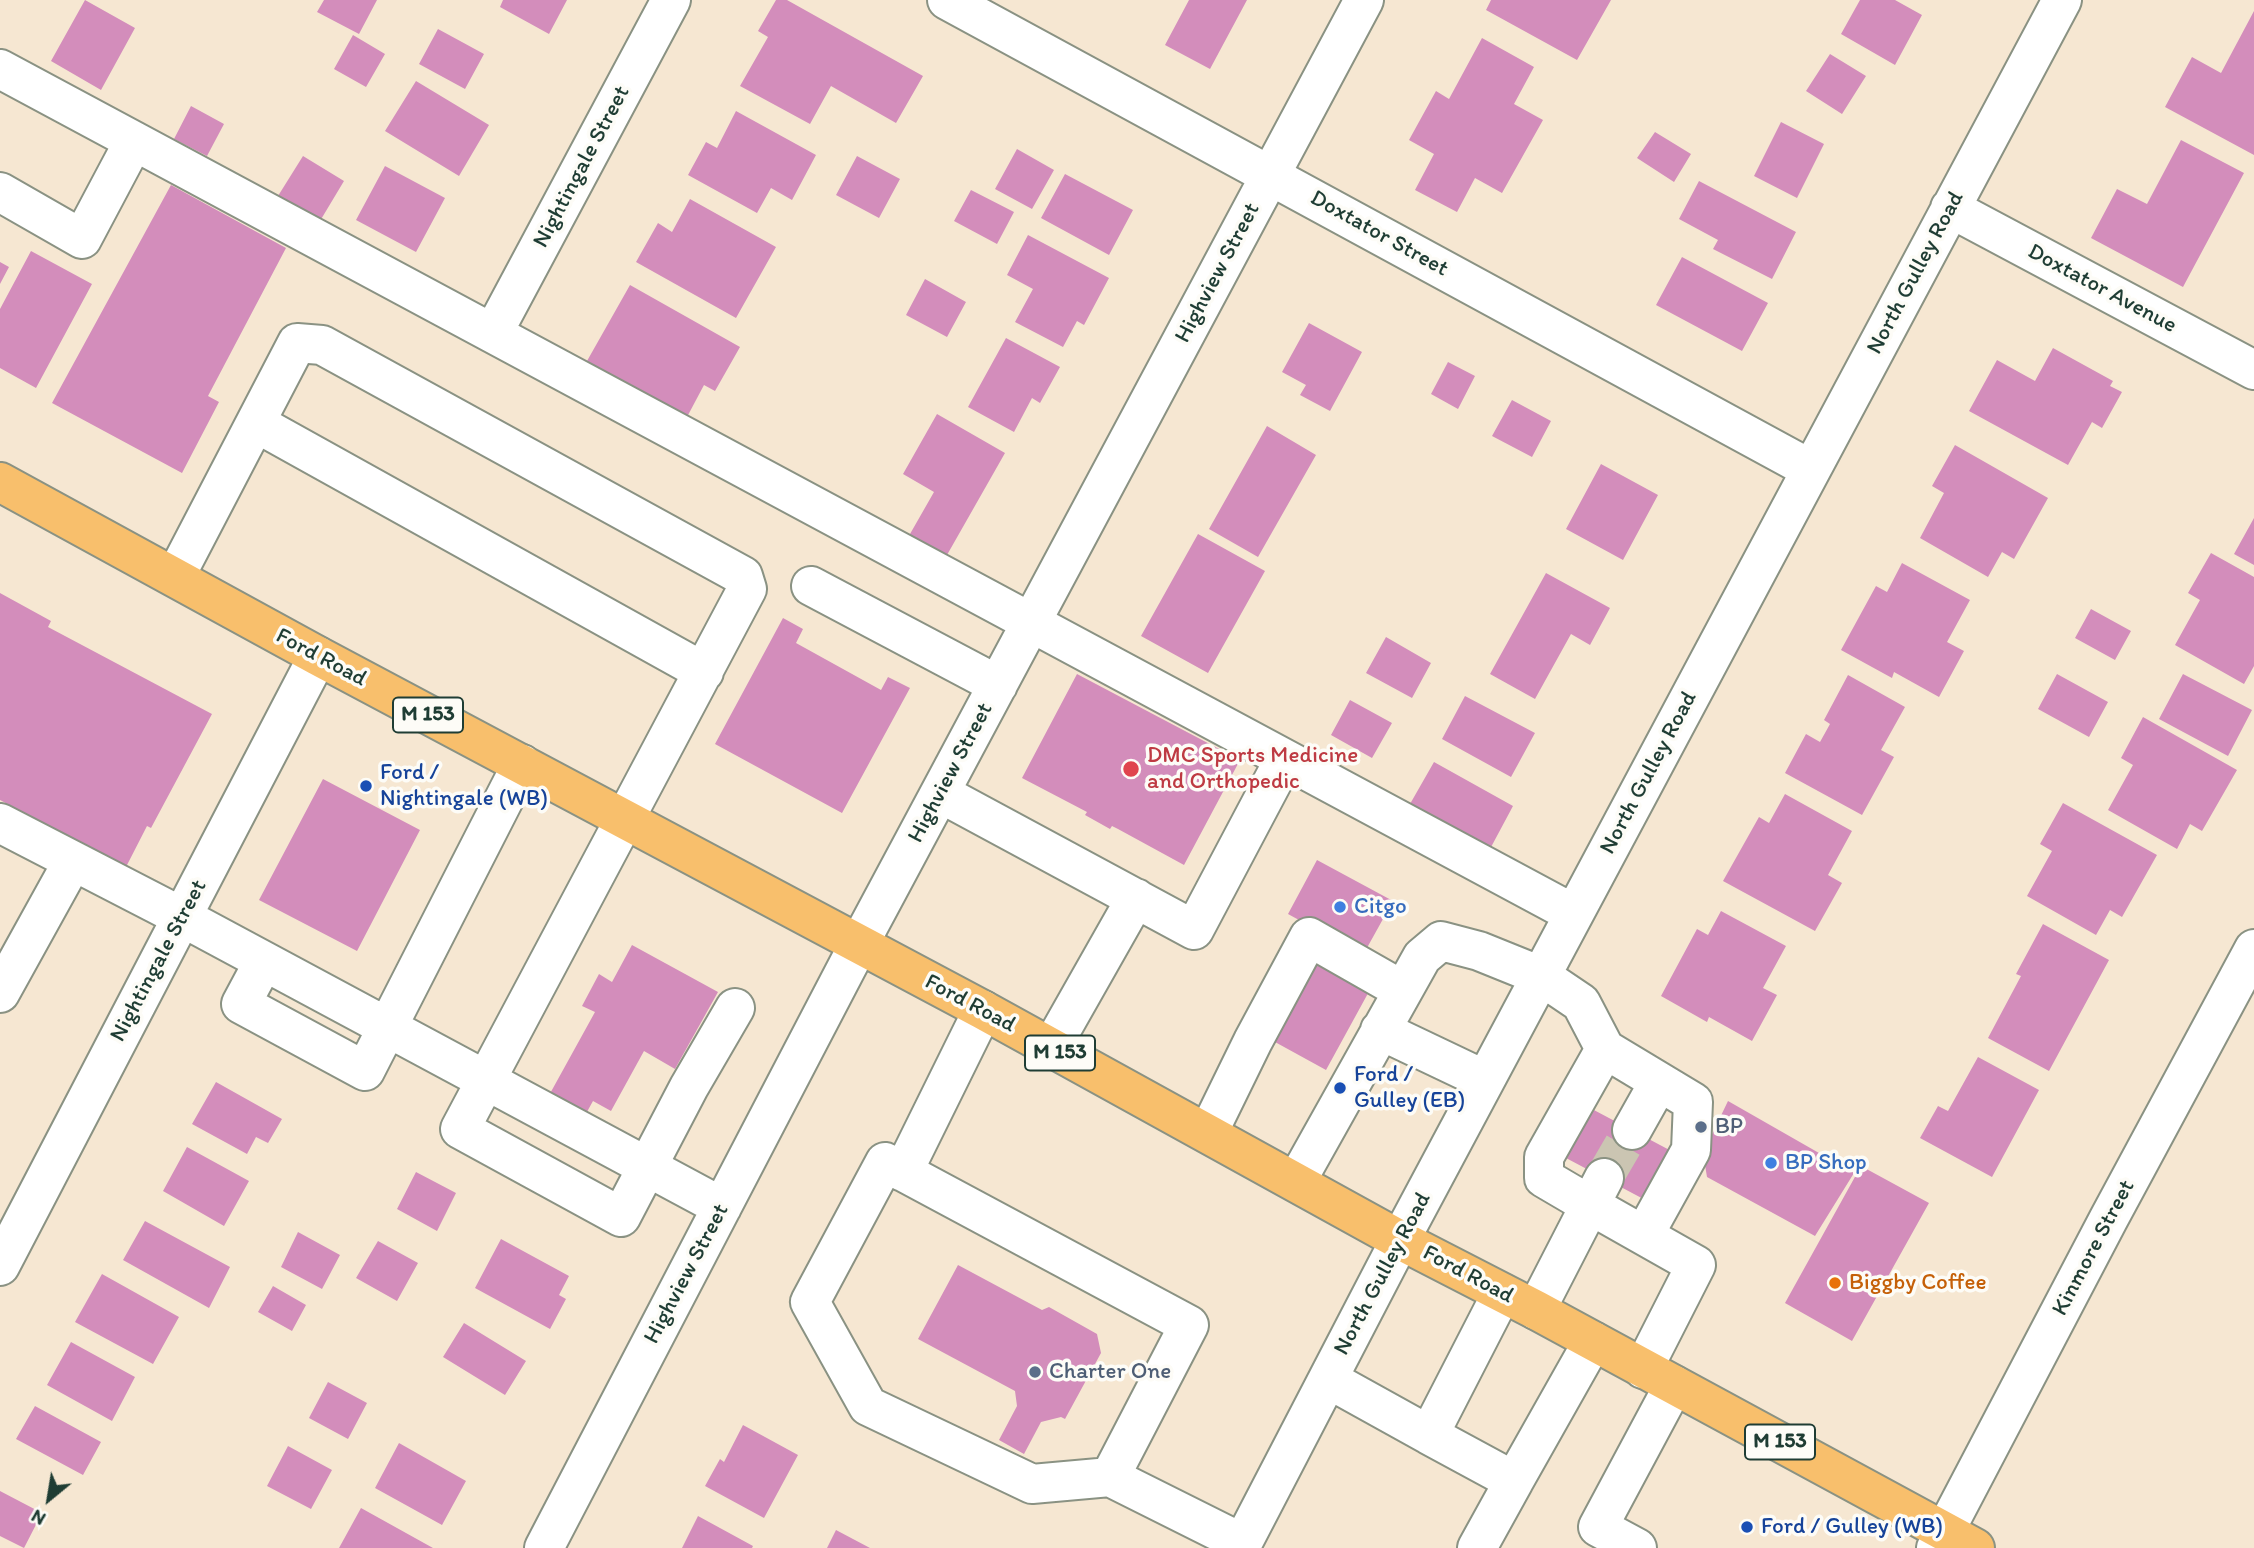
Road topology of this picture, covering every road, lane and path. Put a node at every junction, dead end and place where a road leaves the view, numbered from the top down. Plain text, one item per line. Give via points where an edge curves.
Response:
1 (671, 0) edge
2 (947, 0) edge
3 (1364, 0) edge
4 (2062, 0) edge
5 (0, 69) edge
6 (134, 141) junction
7 (1270, 175) junction
8 (0, 192) edge
9 (1950, 208) junction
10 (493, 333) junction
11 (2254, 370) edge
12 (256, 423) junction
13 (1810, 469) junction
14 (0, 482) edge
15 (175, 577) junction
16 (811, 586) dead end
17 (1030, 624) junction
18 (318, 656) junction
19 (704, 672) junction
20 (998, 685) junction
21 (1284, 760) junction
22 (522, 764) junction
23 (940, 793) junction
24 (624, 819) junction
25 (0, 823) edge
26 (73, 861) junction
27 (1136, 898) junction
28 (1574, 914) junction
29 (182, 917) junction
30 (859, 944) junction
31 (2254, 949) edge
32 (1541, 976) junction
33 (1402, 990) junction
34 (0, 993) edge
35 (734, 1008) dead end
36 (983, 1010) junction
37 (387, 1027) junction
38 (1380, 1030) junction
39 (1051, 1048) junction
40 (1605, 1049) junction
41 (1485, 1080) junction
42 (487, 1081) junction
43 (1659, 1082) junction
44 (1632, 1130) tunnel mouth
45 (1208, 1133) junction
46 (894, 1167) junction
47 (648, 1168) junction
48 (1296, 1182) junction
49 (1597, 1191) junction
50 (722, 1207) junction
51 (1644, 1235) junction
52 (1400, 1240) junction
53 (0, 1266) edge
54 (1502, 1293) junction
55 (1536, 1310) junction
56 (1593, 1341) junction
57 (1658, 1377) junction
58 (1328, 1380) junction
59 (1429, 1435) junction
60 (1110, 1477) junction
61 (1514, 1481) junction
62 (1952, 1543) edge
63 (1241, 1545) edge
64 (544, 1548) edge
65 (1477, 1548) edge
66 (1637, 1548) edge

1 - 10 street, Nightingale Street
2 - 7 street, Doxtator Street
3 - 7 street, Highview Street
4 - 9 street, North Gulley Road
5 - 6 street
6 - 8 street via 82,239
6 - 10 street
7 - 13 street, Doxtator Street
7 - 17 street, Highview Street
9 - 11 street, Doxtator Avenue
9 - 13 street, North Gulley Road
10 - 17 street
12 - 15 street
12 - 19 street
12 - 19 street via 297,343 322,345 743,576 747,589
13 - 28 street, North Gulley Road
14 - 15 main road, Ford Road / M 153
15 - 18 main road, Ford Road / M 153
16 - 20 street
17 - 20 street, Highview Street
17 - 21 street
18 - 22 main road, Ford Road / M 153
18 - 29 street, Nightingale Street
19 - 24 street
20 - 23 street, Highview Street
21 - 27 street via 1194,930
21 - 28 street
22 - 24 main road, Ford Road / M 153
22 - 37 street
23 - 27 street
23 - 30 street, Highview Street
24 - 30 main road, Ford Road / M 153
24 - 42 street
25 - 26 street
26 - 29 street
26 - 34 street
27 - 39 street
28 - 32 street, North Gulley Road
29 - 37 street
29 - 53 street, Nightingale Street
30 - 36 main road, Ford Road / M 153
30 - 50 street, Highview Street
31 - 62 street, Kinmore Street via 2108,1220
32 - 33 street via 1441,941 1422,957
32 - 40 street via 1581,1003
32 - 41 street, North Gulley Road
33 - 38 street
33 - 45 street via 1308,937
35 - 47 street
36 - 39 main road, Ford Road / M 153
36 - 46 street
37 - 42 street
38 - 41 street
38 - 48 street
39 - 45 main road, Ford Road / M 153
40 - 43 street
40 - 49 street via 1544,1157 1544,1178
41 - 52 street, North Gulley Road
42 - 47 street
42 - 47 street via 460,1129 621,1217
43 - 44 street
43 - 51 street via 1693,1102 1691,1150
45 - 48 main road, Ford Road / M 153
46 - 60 street via 1189,1325
46 - 60 street via 810,1302 868,1406 1032,1484
47 - 50 street
48 - 52 main road, Ford Road / M 153
49 - 51 street
49 - 55 street
50 - 64 street, Highview Street
51 - 57 street via 1696,1265
52 - 54 main road, Ford Road / M 153
52 - 58 street, North Gulley Road
54 - 55 main road, Ford Road / M 153
54 - 59 street
55 - 56 main road, Ford Road / M 153
56 - 57 main road, Ford Road / M 153
56 - 61 street
57 - 62 main road, Ford Road / M 153
57 - 66 street via 1598,1527
58 - 59 street
58 - 63 street, North Gulley Road
59 - 61 street
60 - 63 street
61 - 65 street

